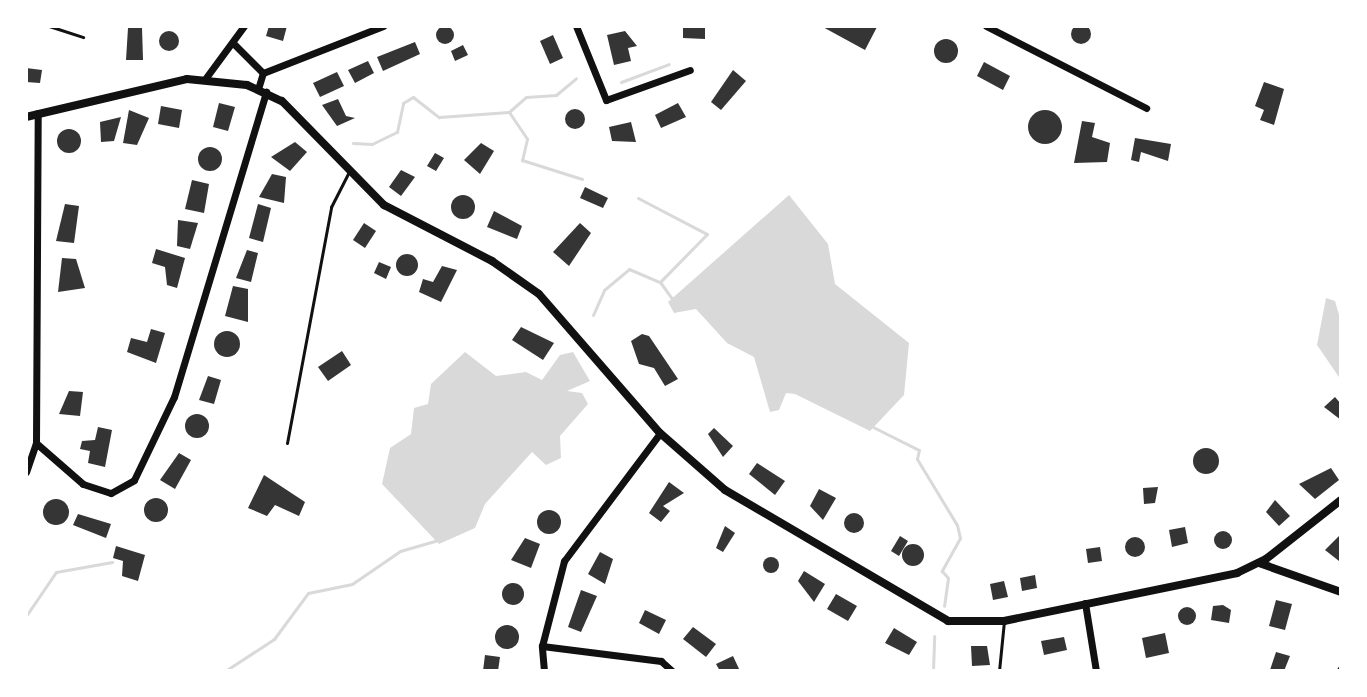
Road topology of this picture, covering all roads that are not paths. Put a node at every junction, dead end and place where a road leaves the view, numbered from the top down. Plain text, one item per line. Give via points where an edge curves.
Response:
1 (49, 26) edge
2 (244, 26) edge
3 (383, 26) edge
4 (576, 26) edge
5 (986, 26) edge
6 (83, 37) dead end
7 (234, 44) junction
8 (690, 70) dead end
9 (263, 73) junction
10 (205, 79) junction
11 (262, 90) junction
12 (1146, 108) dead end
13 (38, 113) junction
14 (26, 117) edge
15 (349, 172) junction
16 (660, 433) junction
17 (36, 443) junction
18 (287, 443) dead end
19 (26, 472) edge
20 (1341, 500) edge
21 (1259, 563) junction
22 (1341, 592) edge
23 (1085, 603) junction
24 (1004, 621) junction
25 (542, 646) junction
26 (1341, 665) edge
27 (544, 671) edge
28 (672, 671) edge
29 (999, 671) edge
30 (1096, 671) edge
31 (1337, 671) edge

1 - 6 lane
2 - 7 street
3 - 9 street
4 - 8 street via 606,100
5 - 12 street
7 - 9 street
7 - 10 street
9 - 11 street
10 - 11 street
10 - 13 street via 123,89
11 - 15 street via 307,121
11 - 17 street via 174,397 134,480 111,493 83,484
13 - 14 street
13 - 17 street
15 - 16 street via 394,212 492,261 539,294
15 - 18 lane via 331,207
16 - 24 street via 725,490 913,605 965,624
16 - 25 street via 564,561
17 - 19 street
20 - 21 street
21 - 22 street
21 - 23 street
23 - 24 street
23 - 30 street
24 - 29 lane
25 - 27 street
25 - 28 street via 661,661
26 - 31 lane

